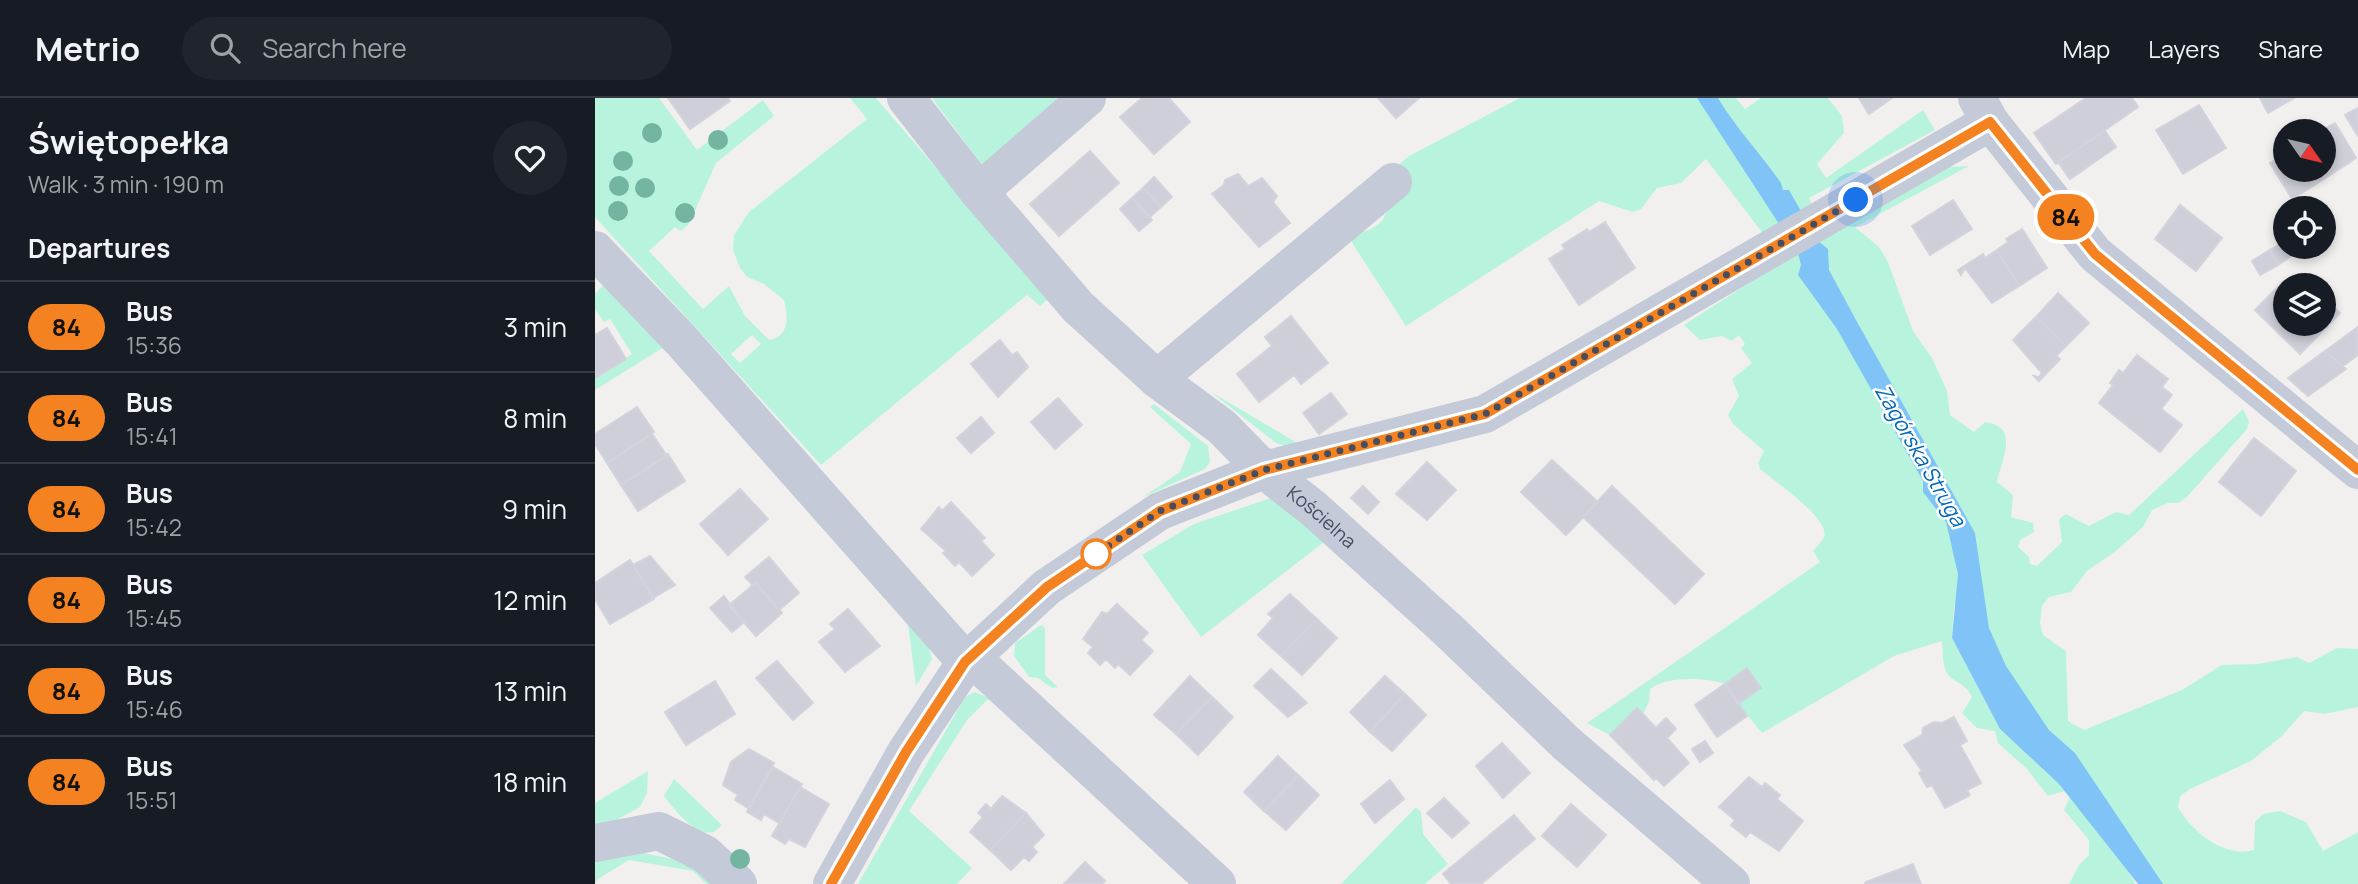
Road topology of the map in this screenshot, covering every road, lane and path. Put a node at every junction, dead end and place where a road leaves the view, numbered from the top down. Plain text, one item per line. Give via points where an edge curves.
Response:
1 (906, 98) edge
2 (1087, 98) edge
3 (1983, 110) edge
4 (1393, 182) dead end
5 (978, 192) junction
6 (595, 250) edge
7 (1157, 379) junction
8 (1264, 470) junction
9 (2358, 470) edge
10 (965, 662) junction
11 (595, 843) edge
12 (739, 884) edge
13 (832, 884) edge
14 (1217, 884) edge
15 (1731, 884) edge

1 - 5 street, Kościelna
2 - 5 street
3 - 8 street via 1799,233 1485,414
3 - 9 street via 2095,254
4 - 7 street
5 - 7 street, Kościelna via 1078,307
6 - 10 street via 690,350
7 - 8 street, Kościelna via 1222,427
8 - 10 street via 1160,511 1047,587
8 - 15 street, Kościelna via 1448,630 1567,744
10 - 13 street via 906,752
10 - 14 street via 984,669
11 - 12 street via 659,831 705,854

